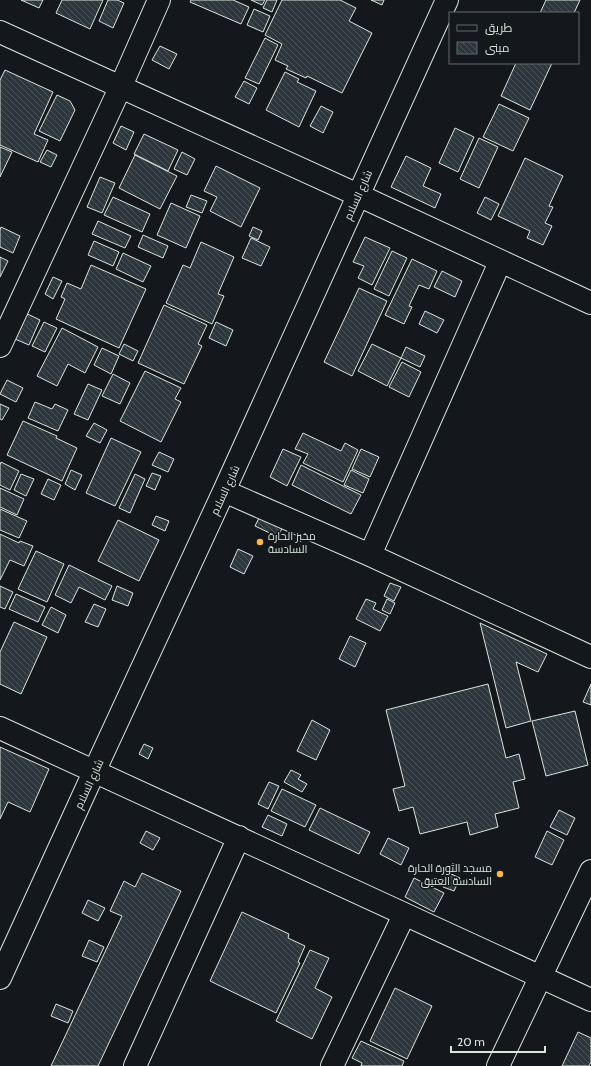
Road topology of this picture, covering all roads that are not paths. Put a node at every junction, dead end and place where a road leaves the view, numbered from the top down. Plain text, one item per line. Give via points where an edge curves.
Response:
1 (160, 0) edge
2 (447, 0) edge
3 (0, 32) edge
4 (121, 86) junction
5 (358, 195) junction
6 (500, 262) junction
7 (591, 303) edge
8 (0, 346) edge
9 (224, 491) junction
10 (370, 555) junction
11 (591, 657) edge
12 (0, 728) edge
13 (94, 772) junction
14 (239, 837) junction
15 (591, 871) edge
16 (404, 915) junction
17 (541, 977) junction
18 (0, 978) edge
19 (591, 1000) edge
20 (134, 1066) edge
21 (332, 1066) edge
22 (498, 1066) edge

1 - 4 street
2 - 5 street, شارع السلام
3 - 4 street
4 - 5 street
4 - 8 street
5 - 6 street
5 - 9 street, شارع السلام
6 - 7 street
6 - 10 street
9 - 10 street
9 - 13 street, شارع السلام
10 - 11 street
12 - 13 street
13 - 14 street
13 - 18 street, شارع السلام
14 - 16 street
14 - 20 street
15 - 17 street
16 - 17 street
16 - 21 street
17 - 19 street
17 - 22 street

